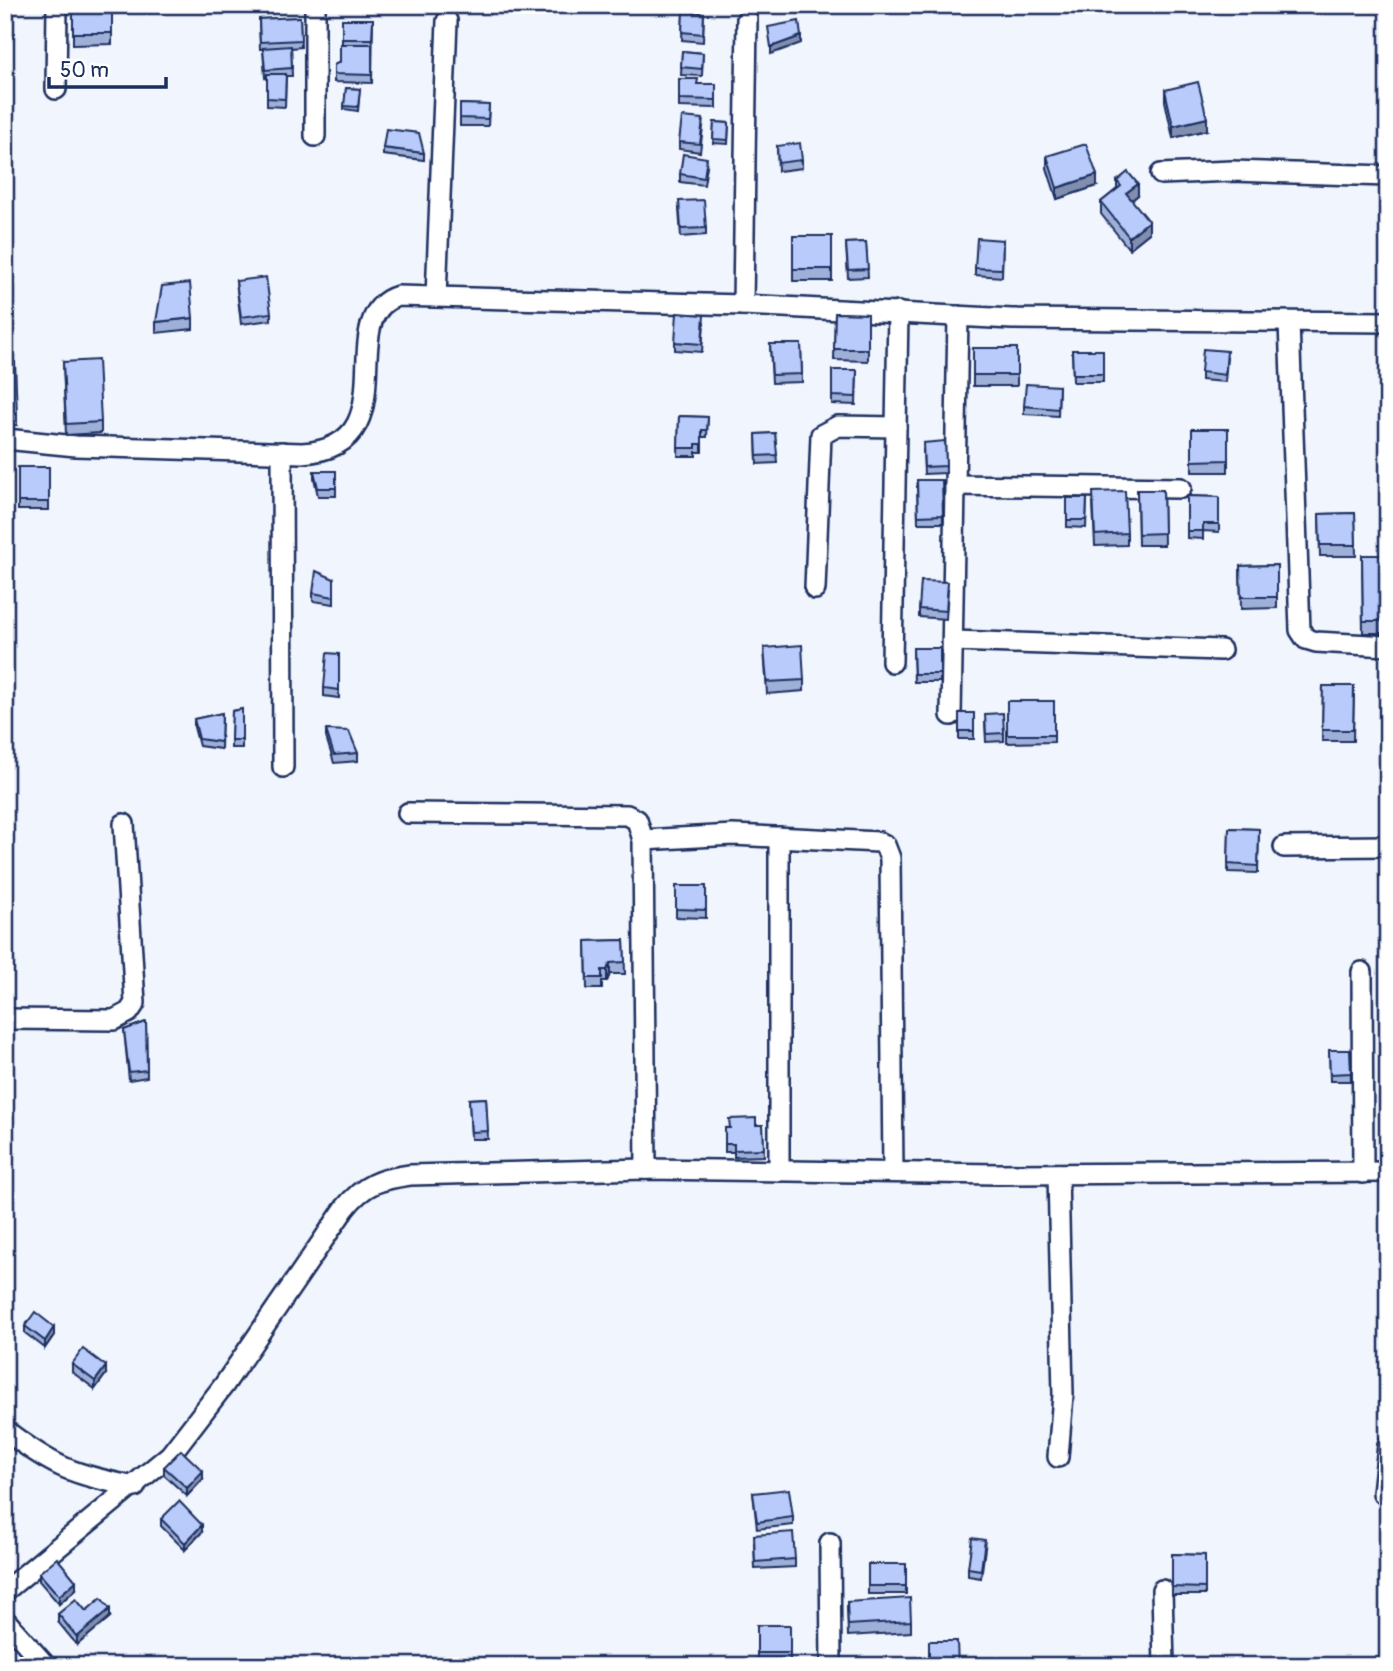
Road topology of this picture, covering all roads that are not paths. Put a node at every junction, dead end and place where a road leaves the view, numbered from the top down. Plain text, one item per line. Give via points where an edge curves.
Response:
1 (57, 5) edge
2 (315, 5) edge
3 (747, 19) dead end
4 (447, 21) dead end
5 (56, 89) dead end
6 (315, 136) dead end
7 (1161, 174) dead end
8 (1388, 176) edge
9 (436, 297) junction
10 (743, 305) junction
11 (898, 312) junction
12 (958, 316) junction
13 (1289, 321) junction
14 (1388, 321) edge
15 (896, 428) junction
16 (5, 439) edge
17 (282, 452) junction
18 (956, 485) junction
19 (1181, 488) dead end
20 (815, 589) dead end
21 (953, 641) junction
22 (1388, 646) edge
23 (1222, 650) dead end
24 (892, 662) dead end
25 (951, 715) dead end
26 (283, 767) dead end
27 (408, 813) dead end
28 (124, 824) dead end
29 (779, 837) junction
30 (643, 840) junction
31 (1388, 846) edge
32 (1284, 847) dead end
33 (1362, 972) dead end
34 (5, 1019) edge
35 (646, 1169) junction
36 (779, 1171) junction
37 (893, 1171) junction
38 (1388, 1172) edge
39 (1363, 1173) junction
40 (1058, 1174) junction
41 (5, 1430) edge
42 (1388, 1445) edge
43 (1058, 1457) dead end
44 (135, 1487) junction
45 (1383, 1493) dead end
46 (830, 1543) dead end
47 (1162, 1590) dead end
48 (5, 1591) edge
49 (5, 1620) edge
50 (46, 1666) edge
51 (831, 1666) edge
52 (1164, 1666) edge

1 - 5 street
2 - 6 street
3 - 10 street
4 - 9 street
7 - 8 street via 1233,170
9 - 10 street
9 - 17 street via 398,296 376,309 363,410 342,443 317,452
10 - 11 street
11 - 12 street
11 - 15 street
12 - 13 street
12 - 18 street
13 - 14 street
13 - 22 street via 1300,630 1306,639 1316,642
15 - 20 street via 838,426 821,435
15 - 24 street
16 - 17 street via 76,446
17 - 26 street
18 - 19 street
18 - 21 street
21 - 23 street
21 - 25 street
27 - 30 street via 627,815 637,820
28 - 34 street via 132,1008 114,1020
29 - 30 street
29 - 36 street
29 - 37 street via 879,842 890,852
30 - 35 street
31 - 32 street
33 - 39 street
35 - 36 street
35 - 44 street via 410,1175 367,1185 345,1208 209,1405 170,1455
36 - 37 street
37 - 40 street
38 - 39 street
39 - 40 street
40 - 43 street via 1063,1395
41 - 44 street via 56,1466 85,1478
42 - 45 street
44 - 48 street
46 - 51 street
47 - 52 street
49 - 50 street

